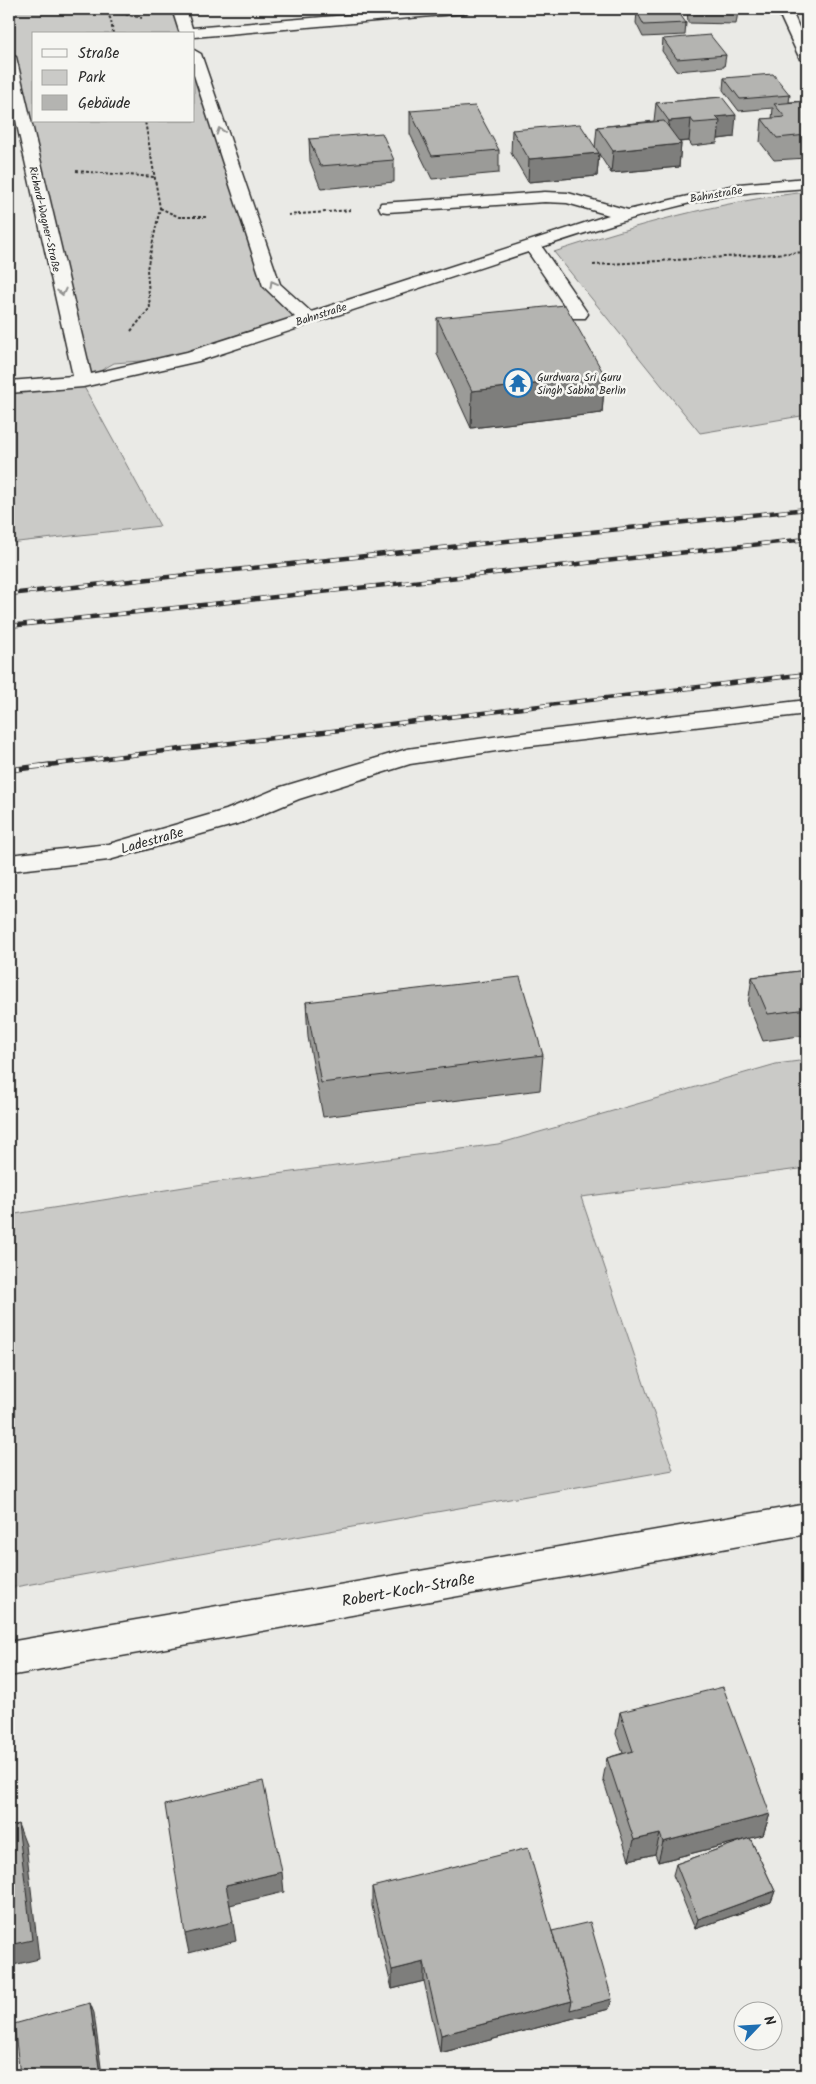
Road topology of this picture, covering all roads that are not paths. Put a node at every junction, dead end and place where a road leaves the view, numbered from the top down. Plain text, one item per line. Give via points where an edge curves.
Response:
1 (179, 9) edge
2 (466, 9) edge
3 (784, 9) edge
4 (187, 32) edge
5 (195, 32) edge
6 (9, 57) edge
7 (195, 57) edge
8 (807, 59) edge
9 (807, 183) edge
10 (387, 206) road end
11 (627, 215) junction
12 (531, 244) junction
13 (579, 314) dead end
14 (307, 318) junction
15 (81, 373) junction
16 (9, 387) edge
17 (807, 706) edge
18 (9, 863) edge
19 (807, 1519) edge
20 (9, 1659) edge

1 - 4 street
2 - 5 street
3 - 8 street
6 -> 15 street, Richard-Wagner-Straße
14 -> 7 street via 272,286
9 - 11 street, Bahnstraße via 738,189
10 - 11 street via 545,197 568,198
11 - 12 street, Bahnstraße
12 - 13 street
12 - 14 street, Bahnstraße
14 - 15 street, Bahnstraße via 192,357
15 - 16 street, Bahnstraße
17 - 18 street, Ladestraße via 532,738 408,757 290,793 235,816 109,852
19 - 20 street, Robert-Koch-Straße

